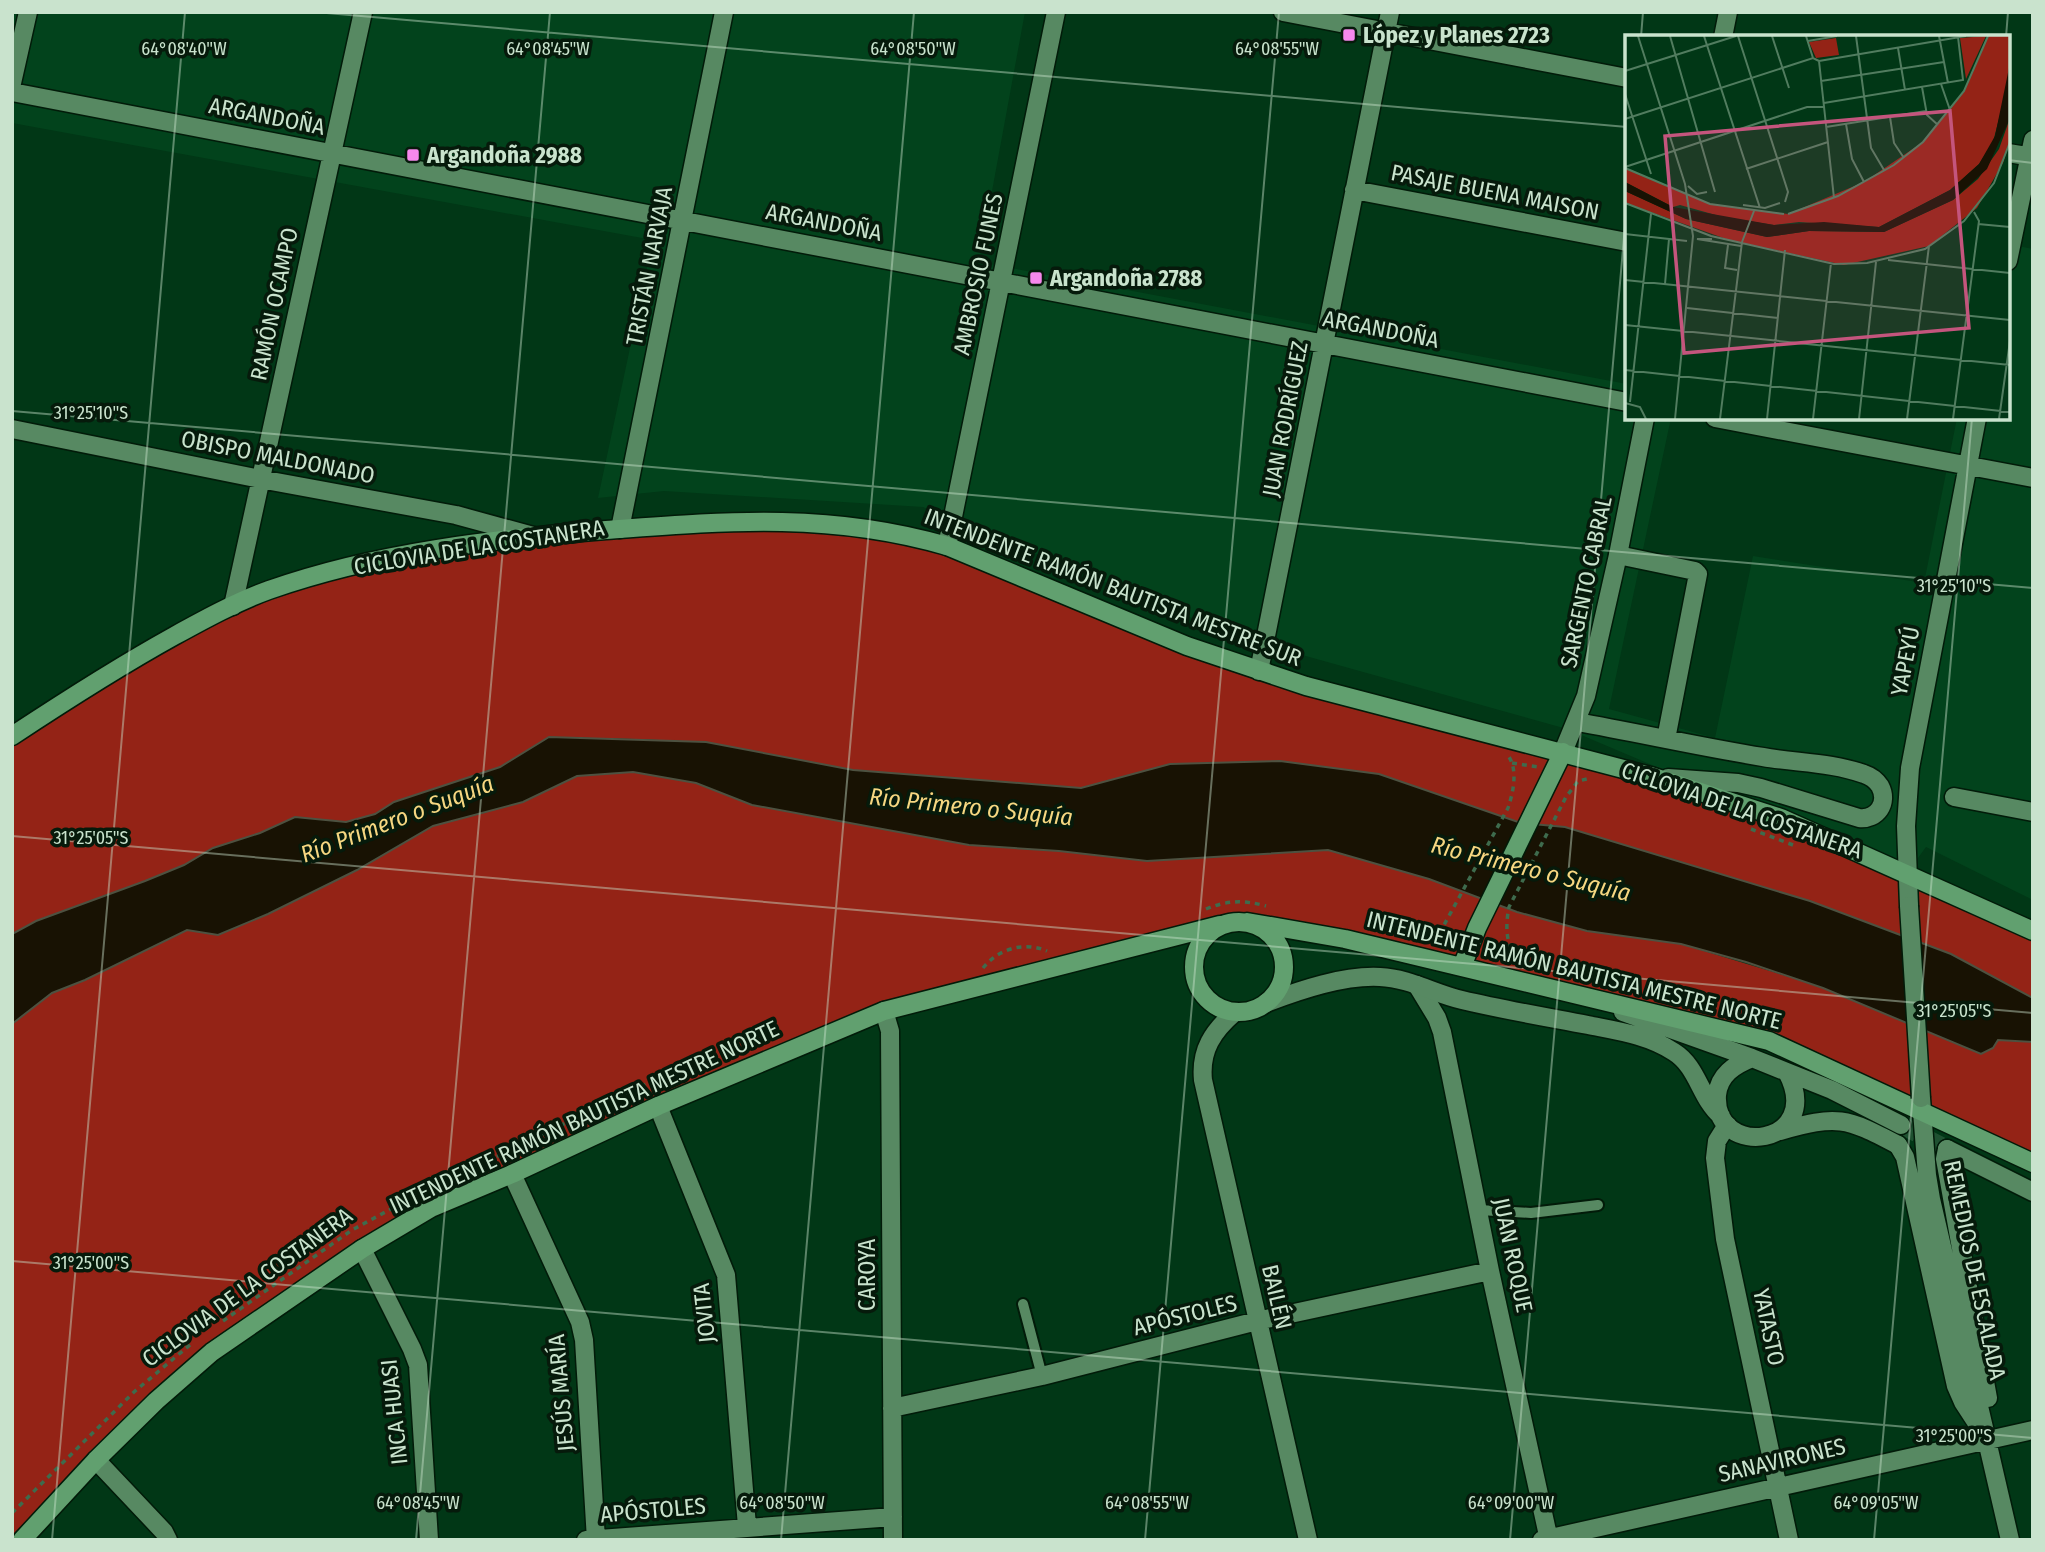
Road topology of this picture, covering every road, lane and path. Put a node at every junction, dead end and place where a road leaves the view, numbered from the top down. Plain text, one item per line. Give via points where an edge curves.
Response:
1 (28, 12) edge
2 (363, 12) edge
3 (724, 12) edge
4 (1056, 12) edge
5 (1283, 12) edge
6 (1390, 12) edge
7 (1728, 12) edge
8 (1386, 32) junction
9 (1723, 35) edge
10 (1625, 78) edge
11 (12, 83) edge
12 (12, 92) edge
13 (2032, 152) edge
14 (331, 153) junction
15 (2010, 153) edge
16 (1354, 191) junction
17 (683, 220) junction
18 (1625, 242) edge
19 (2010, 252) edge
20 (1002, 281) junction
21 (1325, 343) junction
22 (1625, 402) edge
23 (1645, 420) edge
24 (1726, 420) edge
25 (1978, 420) edge
26 (12, 429) edge
27 (1969, 465) junction
28 (2033, 478) edge
29 (260, 480) junction
30 (620, 529) junction
31 (534, 536) junction
32 (947, 546) junction
33 (1618, 555) junction
34 (233, 606) junction
35 (1259, 671) junction
36 (1577, 722) junction
37 (12, 736) edge
38 (1667, 739) junction
39 (1563, 752) junction
40 (1502, 754) dead end
41 (1654, 777) junction
42 (1592, 778) dead end
43 (1954, 797) dead end
44 (2033, 812) edge
45 (1740, 825) dead end
46 (1803, 849) dead end
47 (1907, 873) junction
48 (1512, 900) dead end
49 (1909, 906) joint
50 (1273, 907) dead end
51 (1196, 912) dead end
52 (1247, 922) junction
53 (1220, 925) junction
54 (2033, 930) edge
55 (1413, 938) dead end
56 (1054, 951) dead end
57 (1462, 967) junction
58 (975, 972) dead end
59 (1417, 985) junction
60 (1562, 990) junction
61 (1266, 1003) junction
62 (884, 1011) junction
63 (1235, 1012) junction
64 (1752, 1058) junction
65 (715, 1063) dead end
66 (1787, 1072) junction
67 (1921, 1104) junction
68 (658, 1106) junction
69 (1724, 1120) junction
70 (1901, 1125) tunnel mouth
71 (1780, 1130) junction
72 (2033, 1163) edge
73 (512, 1174) junction
74 (453, 1178) dead end
75 (2033, 1192) edge
76 (1598, 1205) dead end
77 (392, 1209) dead end
78 (1479, 1210) junction
79 (362, 1250) junction
80 (1490, 1271) junction
81 (1023, 1304) dead end
82 (1258, 1321) junction
83 (216, 1325) dead end
84 (196, 1341) dead end
85 (1042, 1376) junction
86 (892, 1408) junction
87 (2033, 1430) edge
88 (1988, 1440) junction
89 (96, 1460) junction
90 (1777, 1486) junction
91 (12, 1513) edge
92 (893, 1517) junction
93 (747, 1527) junction
94 (596, 1539) edge
95 (1547, 1539) edge
96 (22, 1540) edge
97 (168, 1540) edge
98 (429, 1540) edge
99 (585, 1540) edge
100 (893, 1540) edge
101 (1307, 1540) edge
102 (1789, 1540) edge
103 (2010, 1540) edge

1 - 11 street
2 - 14 street, RAMÓN OCAMPO
3 - 17 street, TRISTÁN NARVAJA
4 - 20 street, AMBROSIO FUNES
5 - 8 street
6 - 8 street, JUAN RODRÍGUEZ
7 - 9 street
8 - 10 street
8 - 16 street, JUAN RODRÍGUEZ
12 - 14 street, ARGANDOÑA
13 - 15 street
13 - 19 street
14 - 17 street, ARGANDOÑA
14 - 29 street, RAMÓN OCAMPO
16 - 18 street, PASAJE BUENA MAISON
16 - 21 street, JUAN RODRÍGUEZ
17 - 20 street, ARGANDOÑA
17 - 30 street, TRISTÁN NARVAJA
20 - 21 street, ARGANDOÑA
20 - 32 street, AMBROSIO FUNES
21 - 22 street, ARGANDOÑA
21 - 35 street, JUAN RODRÍGUEZ
23 - 33 street, SARGENTO CABRAL
24 - 27 street
25 - 27 street, YAPEYÚ
26 - 29 street, OBISPO MALDONADO
27 - 28 street
27 - 47 street, YAPEYÚ via 1910,768
29 - 31 street, OBISPO MALDONADO via 456,515
29 - 34 street, RAMÓN OCAMPO
30 - 31 main road, INTENDENTE RAMÓN BAUTISTA MESTRE SUR
30 - 32 main road, INTENDENTE RAMÓN BAUTISTA MESTRE SUR via 751,520 807,522 893,533
31 - 34 main road, INTENDENTE RAMÓN BAUTISTA MESTRE SUR via 367,563 268,590
32 - 35 main road, INTENDENTE RAMÓN BAUTISTA MESTRE SUR via 1187,646
33 - 36 street, SARGENTO CABRAL
33 - 38 street via 1698,574
34 - 37 main road, INTENDENTE RAMÓN BAUTISTA MESTRE SUR via 106,673
35 - 39 main road, INTENDENTE RAMÓN BAUTISTA MESTRE SUR
36 - 38 street
36 - 39 street, SARGENTO CABRAL
38 - 41 street via 1862,773 1878,783 1882,805 1872,818 1860,818 1750,786
39 - 41 main road, INTENDENTE RAMÓN BAUTISTA MESTRE SUR
39 - 57 main road
40 - 55 path via 1512,762 1514,773 1508,808 1451,915 1438,931
41 - 47 main road, INTENDENTE RAMÓN BAUTISTA MESTRE SUR via 1781,818
42 - 48 path, CICLOVIA DE LA COSTANERA via 1578,781 1566,797
43 - 44 street
45 - 46 path, CICLOVIA DE LA COSTANERA
47 - 49 street, YAPEYÚ
47 - 54 main road, INTENDENTE RAMÓN BAUTISTA MESTRE SUR
49 - 67 street, REMEDIOS DE ESCALADA, bridge
50 - 51 path via 1234,901
52 - 53 main road
52 - 57 main road, INTENDENTE RAMÓN BAUTISTA MESTRE NORTE
52 - 61 main road via 1272,935 1284,962 1277,992
53 - 62 main road, INTENDENTE RAMÓN BAUTISTA MESTRE NORTE
53 - 63 main road via 1198,945 1193,974 1208,1000
56 - 58 path via 1029,945 997,954
57 - 60 main road, INTENDENTE RAMÓN BAUTISTA MESTRE NORTE
59 - 61 street via 1365,978 1308,988
59 - 69 street via 1464,1001 1652,1040 1684,1059 1709,1104
59 - 78 street, JUAN ROQUE via 1442,1031
60 - 64 street
60 - 67 main road, INTENDENTE RAMÓN BAUTISTA MESTRE NORTE via 1769,1041
61 - 63 main road
62 - 68 main road, INTENDENTE RAMÓN BAUTISTA MESTRE NORTE
62 - 86 street, CAROYA via 890,1031
63 - 82 street, BAILÉN via 1213,1033 1202,1066
64 - 66 street
64 - 69 street via 1729,1070 1717,1091
65 - 74 path via 648,1083
66 - 70 street
66 - 71 street via 1796,1097 1795,1110
67 - 72 main road, INTENDENTE RAMÓN BAUTISTA MESTRE NORTE
67 - 88 street, REMEDIOS DE ESCALADA via 1931,1199
68 - 73 main road, INTENDENTE RAMÓN BAUTISTA MESTRE NORTE
68 - 93 street, JOVITA via 726,1275
69 - 71 street via 1747,1137
69 - 90 street, YATASTO via 1716,1150 1725,1239
71 - 88 street, REMEDIOS DE ESCALADA via 1842,1120 1898,1145 1905,1157 1956,1386
73 - 79 main road, INTENDENTE RAMÓN BAUTISTA MESTRE NORTE via 431,1208
73 - 94 street, JESÚS MARÍA via 582,1331
75 - 88 street, REMEDIOS DE ESCALADA via 1947,1149 1945,1159 1987,1395
76 - 78 lane via 1540,1212
77 - 83 path, CICLOVIA DE LA COSTANERA via 352,1230
78 - 80 street, JUAN ROQUE
79 - 89 main road, INTENDENTE RAMÓN BAUTISTA MESTRE NORTE via 212,1352
79 - 98 street, INCA HUASI via 418,1364
80 - 82 street, APÓSTOLES
80 - 95 street, JUAN ROQUE
81 - 85 lane
82 - 85 street, APÓSTOLES
82 - 101 street, BAILÉN
84 - 91 path, CICLOVIA DE LA COSTANERA via 134,1392
85 - 86 street, APÓSTOLES
86 - 92 street, CAROYA
87 - 88 street, SANAVIRONES
88 - 90 street, SANAVIRONES
88 - 103 street, REMEDIOS DE ESCALADA
89 - 96 main road, INTENDENTE RAMÓN BAUTISTA MESTRE NORTE
89 - 97 street
90 - 95 street, SANAVIRONES
90 - 102 street, YATASTO
92 - 93 street, APÓSTOLES
92 - 100 street, CAROYA
93 - 94 street, APÓSTOLES
94 - 99 street, APÓSTOLES

